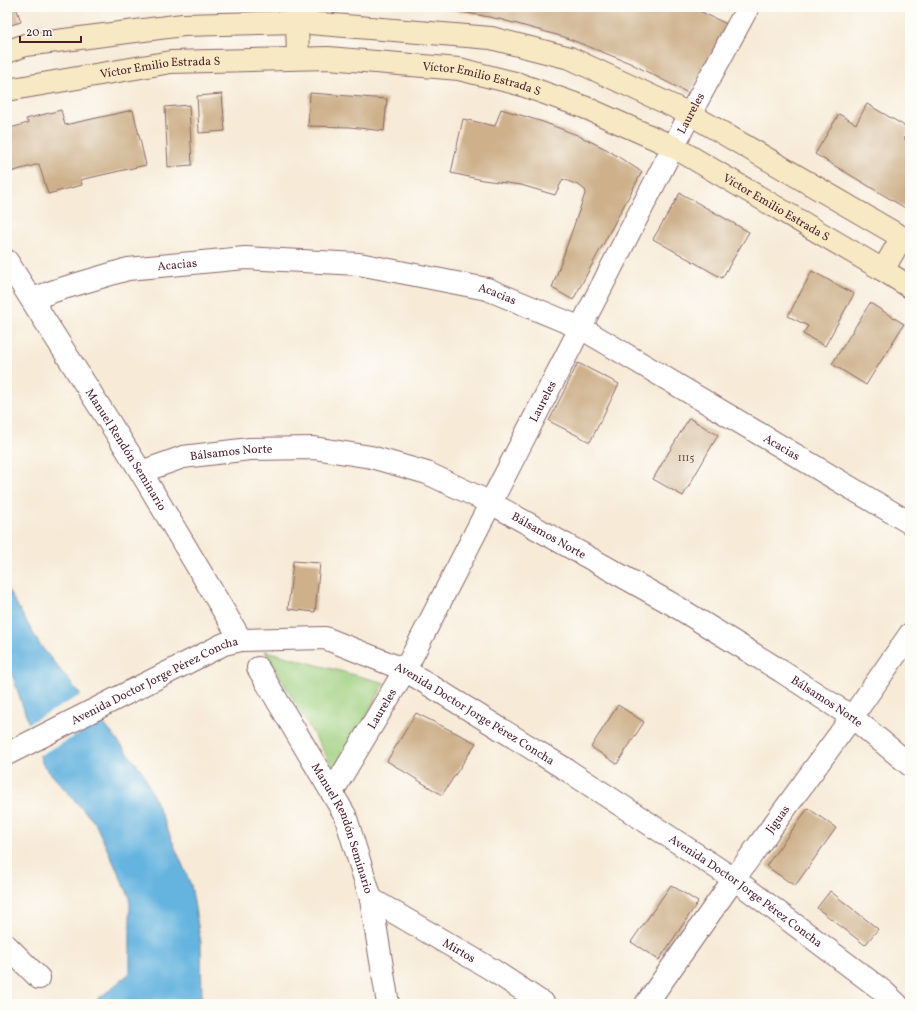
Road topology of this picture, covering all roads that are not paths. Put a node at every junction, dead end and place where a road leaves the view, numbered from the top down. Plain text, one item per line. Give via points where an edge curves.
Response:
1 (748, 7) edge
2 (297, 22) junction
3 (7, 52) edge
4 (298, 58) junction
5 (7, 90) edge
6 (690, 114) junction
7 (674, 147) junction
8 (906, 239) edge
9 (10, 270) edge
10 (883, 270) junction
11 (910, 287) edge
12 (32, 299) junction
13 (581, 328) junction
14 (141, 472) junction
15 (491, 503) junction
16 (910, 524) edge
17 (910, 634) edge
18 (241, 640) junction
19 (258, 668) dead end
20 (405, 670) junction
21 (852, 717) junction
22 (7, 754) edge
23 (910, 765) edge
24 (332, 792) junction
25 (734, 879) junction
26 (371, 899) junction
27 (7, 946) edge
28 (39, 978) dead end
29 (388, 1004) edge
30 (544, 1004) edge
31 (646, 1004) edge
32 (897, 1004) edge

1 - 6 street, Laureles
2 - 3 main road via 183,25 25,45
2 - 4 main road
2 - 6 main road via 491,38 570,58
4 - 5 main road, Víctor Emilio Estrada S via 171,62
4 - 7 main road, Víctor Emilio Estrada S via 328,58 459,69 519,84 570,102
6 - 7 street, Laureles
6 - 8 main road
7 - 10 main road, Víctor Emilio Estrada S
7 - 13 street, Laureles
8 - 10 main road
9 - 12 street, Manuel Rendón Seminario
10 - 11 main road, Víctor Emilio Estrada S
12 - 13 street, Acacias via 128,269 245,258 306,260 359,264 487,289
12 - 14 street, Manuel Rendón Seminario
13 - 15 street, Laureles
13 - 16 street, Acacias
14 - 15 street, Bálsamos Norte via 183,457 250,449 314,448 371,457 427,473
14 - 18 street, Manuel Rendón Seminario
15 - 20 street, Laureles
15 - 21 street, Bálsamos Norte via 672,604
17 - 21 street, Jiguas
18 - 20 street, Avenida Doctor Jorge Pérez Concha via 325,638
18 - 22 street, Avenida Doctor Jorge Pérez Concha via 213,649
19 - 24 street, Manuel Rendón Seminario
20 - 24 street, Laureles
20 - 25 street, Avenida Doctor Jorge Pérez Concha via 567,770
21 - 23 street, Bálsamos Norte
21 - 25 street, Jiguas
24 - 26 street, Manuel Rendón Seminario via 345,814
25 - 31 street, Jiguas
25 - 32 street, Avenida Doctor Jorge Pérez Concha
26 - 29 street, Manuel Rendón Seminario
26 - 30 street, Mirtos via 491,969
27 - 28 street

